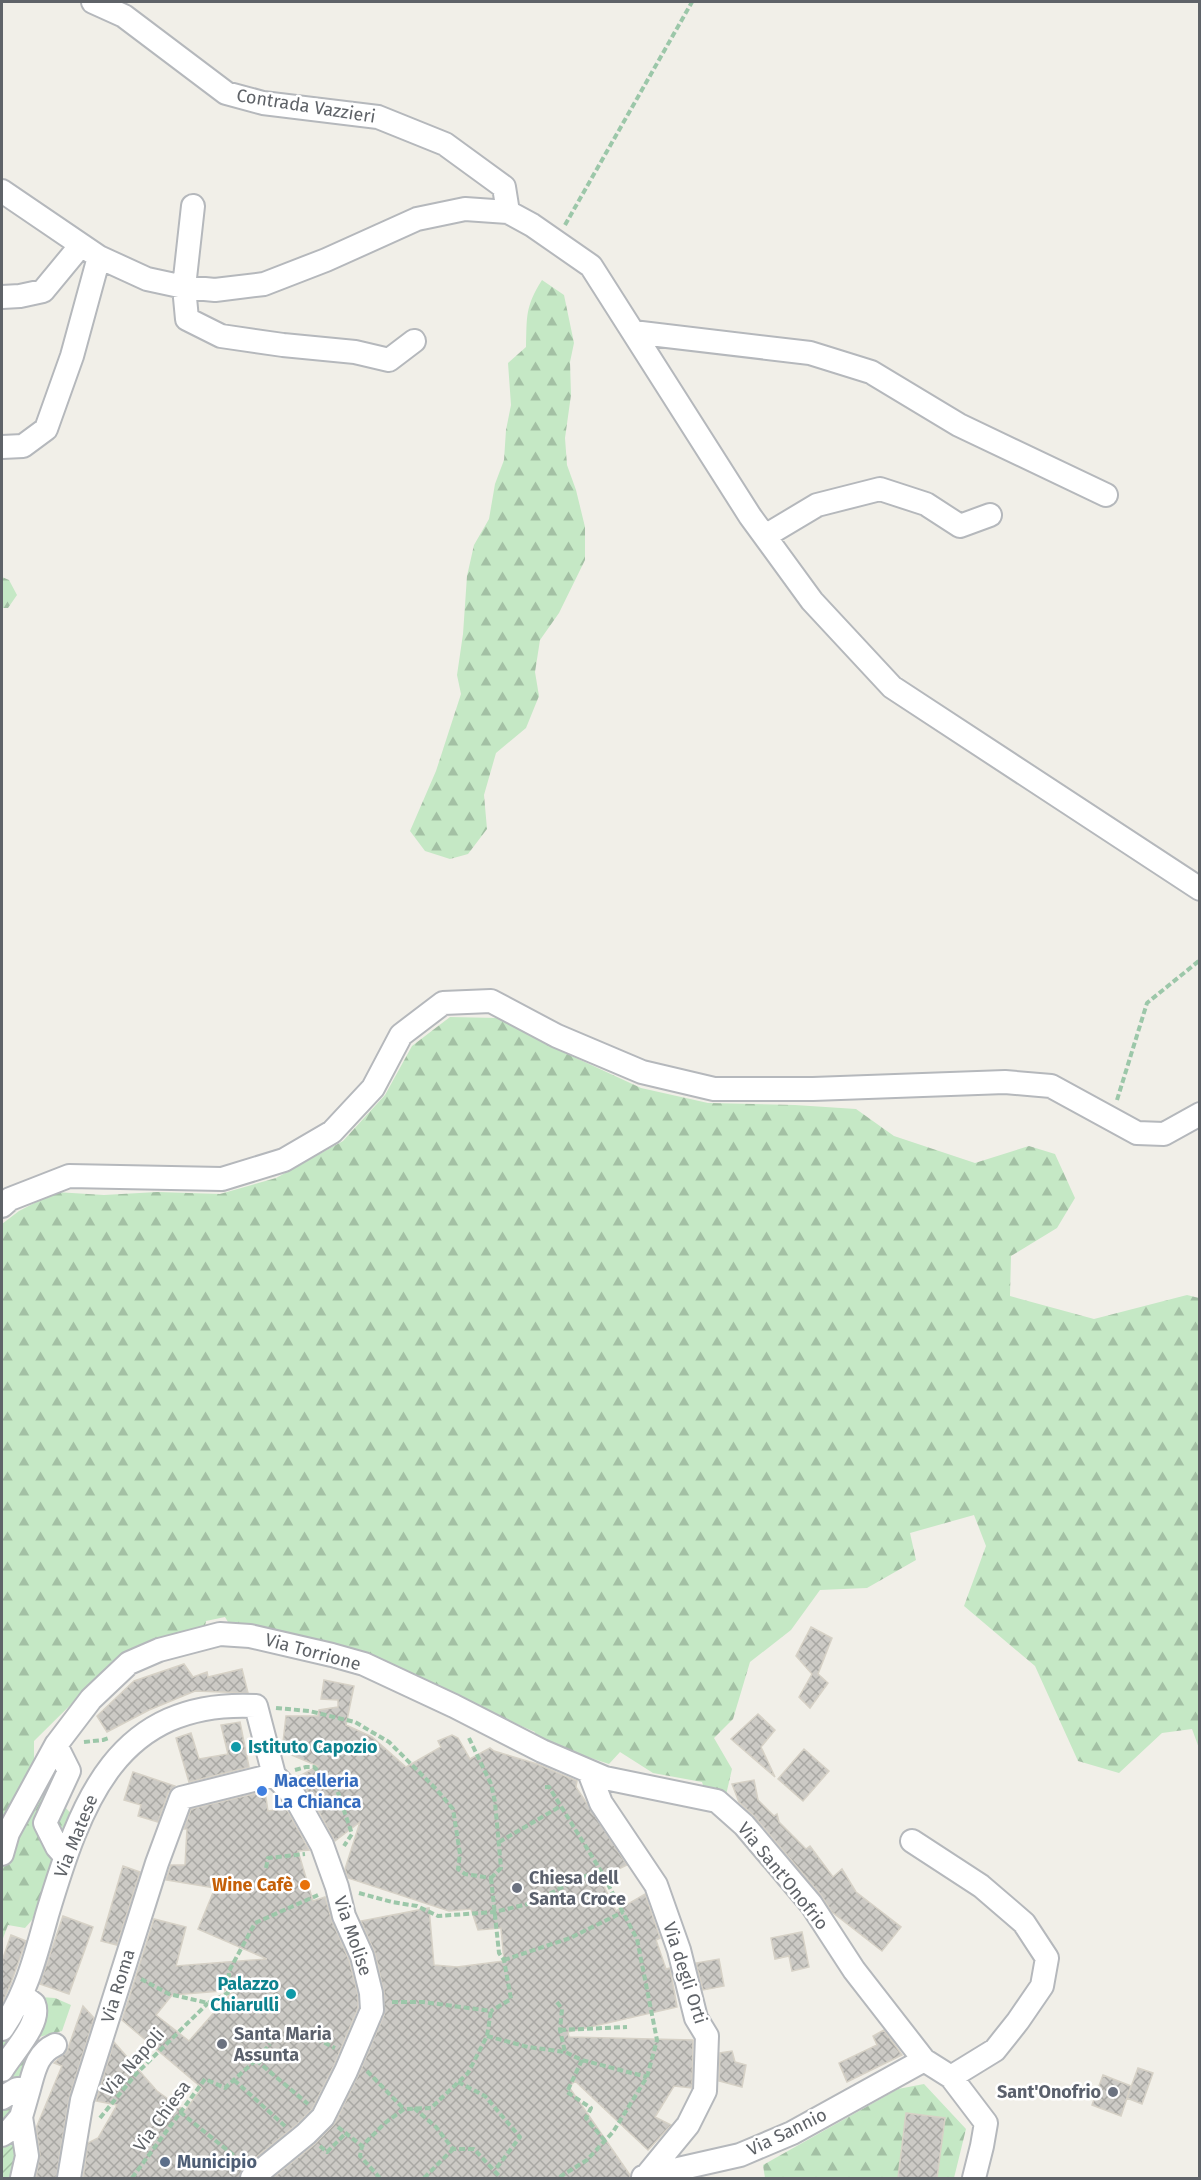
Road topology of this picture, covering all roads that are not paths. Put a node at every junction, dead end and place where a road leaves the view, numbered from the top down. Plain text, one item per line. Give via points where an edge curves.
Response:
1 (93, 2) edge
2 (2, 191) edge
3 (193, 206) dead end
4 (508, 212) junction
5 (90, 251) junction
6 (184, 287) junction
7 (2, 297) edge
8 (633, 332) junction
9 (414, 341) dead end
10 (2, 447) edge
11 (1106, 495) dead end
12 (990, 515) dead end
13 (765, 536) junction
14 (1200, 889) edge
15 (1200, 1114) edge
16 (2, 1206) edge
17 (57, 1745) junction
18 (589, 1772) junction
19 (274, 1775) junction
20 (912, 1840) dead end
21 (2, 1854) edge
22 (65, 1856) junction
23 (22, 1995) junction
24 (2, 2029) edge
25 (55, 2045) dead end
26 (924, 2060) junction
27 (2, 2070) edge
28 (951, 2077) junction
29 (29, 2089) junction
30 (2, 2098) edge
31 (21, 2117) junction
32 (2, 2135) edge
33 (255, 2176) edge
34 (644, 2177) edge
35 (22, 2178) edge
36 (69, 2178) edge
37 (974, 2178) edge

1 - 4 street, Contrada Vazzieri via 124,16 226,93 262,104 378,117 445,144 504,187
2 - 5 street
3 - 6 street
4 - 6 street via 465,209 417,219 264,284 215,290
4 - 8 street via 591,266
5 - 6 street via 147,279
5 - 7 street via 43,291
5 - 10 street via 72,356 46,429 23,446
6 - 9 street via 187,319 221,336 355,352 389,360
8 - 11 street via 810,353 871,372 959,425
8 - 13 street
12 - 13 street via 960,526 926,504 880,489 817,505
13 - 14 street via 812,601 892,687
15 - 16 street via 1164,1134 1137,1133 1051,1086 1005,1082 714,1089 642,1072 557,1036 491,1001 443,1003 401,1035 373,1088 332,1132 284,1160 222,1179 69,1176 10,1199
17 - 18 street, Via Torrione via 97,1692 129,1663 187,1641 234,1634 364,1664
17 - 21 street, Via Torrione via 8,1833
17 - 22 street via 69,1771 45,1823
18 - 26 street, Via Sant'Onofrio via 717,1801 744,1825 811,1904 854,1970
18 - 34 street, Via degli Orti via 601,1803 656,1885 679,1950 696,2018 707,2036 705,2091 688,2125
19 - 22 street, Via Matese via 256,1706 213,1707 181,1714 130,1744 112,1763 96,1786
19 - 33 street, Via Molise via 295,1797 322,1845 344,1916 362,1956 372,2010 322,2117
19 - 36 street, Via Roma via 181,1797 82,2100
20 - 28 street via 981,1886 1024,1923 1047,1958 1042,1986 995,2050
22 - 23 street, Via Matese
23 - 24 street, Via Matese
23 - 27 street via 34,2004 36,2016
25 - 29 street via 44,2050
26 - 28 street, Via Sant'Onofrio
26 - 34 street, Via Sannio via 792,2133 740,2155
28 - 37 street via 986,2123
29 - 30 street via 16,2089
29 - 31 street
31 - 32 street
31 - 35 street via 27,2156

